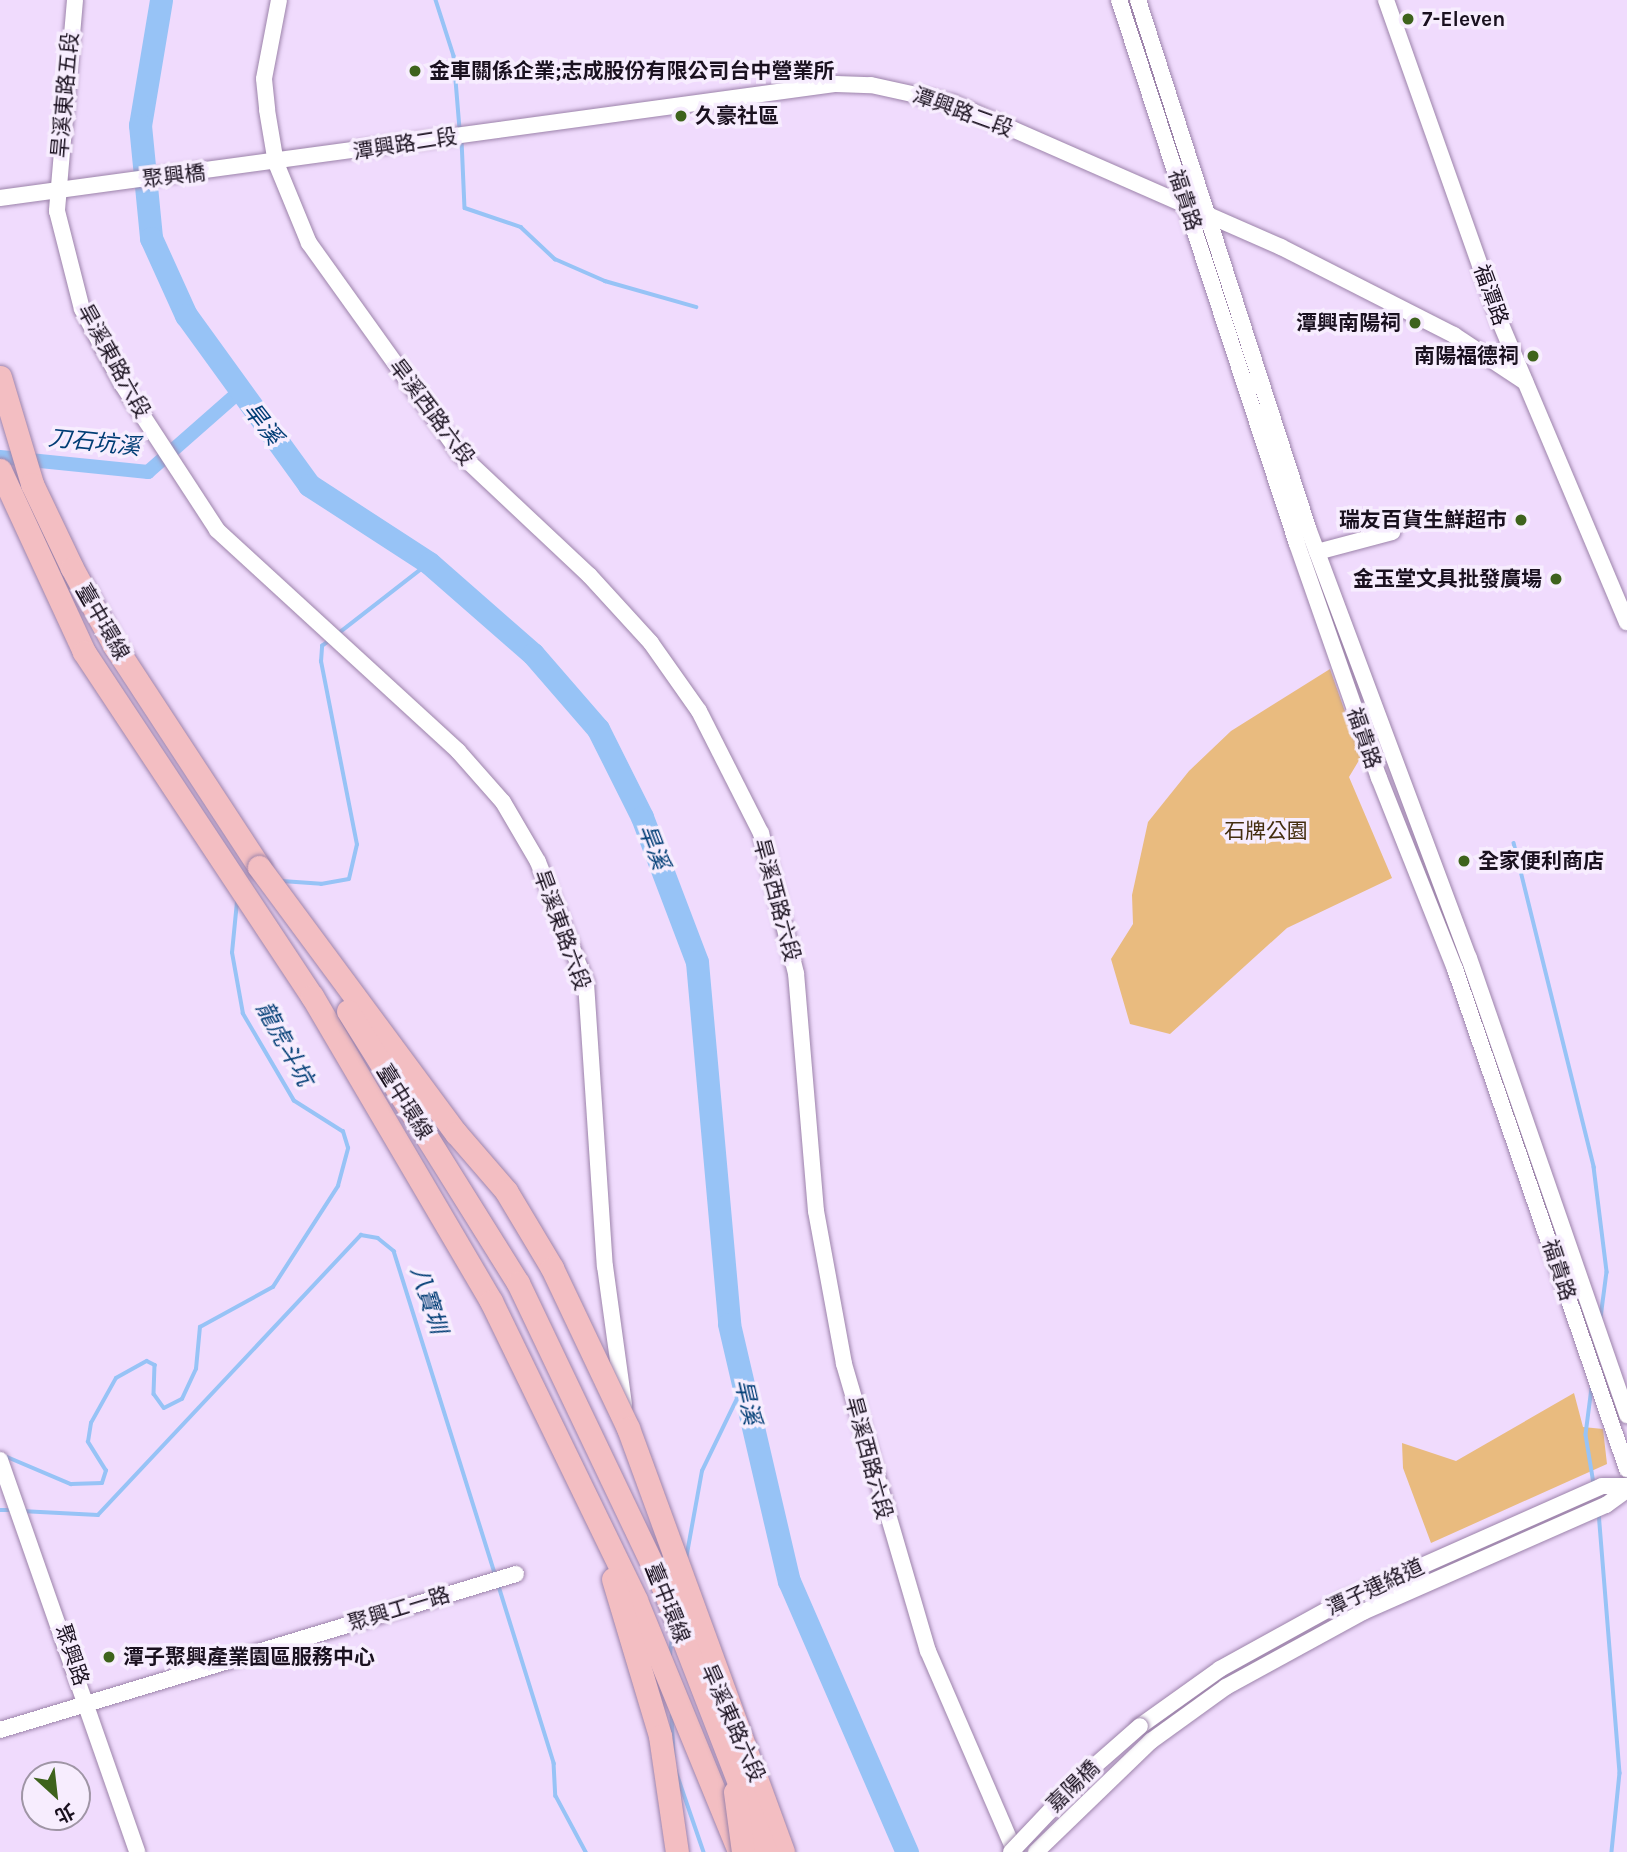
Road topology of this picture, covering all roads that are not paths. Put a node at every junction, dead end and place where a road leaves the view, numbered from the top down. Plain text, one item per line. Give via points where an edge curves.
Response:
1 (75, 0) edge
2 (279, 0) edge
3 (1119, 0) edge
4 (1138, 0) edge
5 (1390, 1) edge
6 (270, 164) junction
7 (56, 190) junction
8 (0, 198) edge
9 (1187, 208) junction
10 (1211, 217) junction
11 (0, 377) edge
12 (1525, 382) junction
13 (0, 470) edge
14 (1392, 532) dead end
15 (1317, 552) junction
16 (1627, 622) edge
17 (259, 867) junction
18 (1627, 1415) edge
19 (0, 1460) edge
20 (1627, 1469) edge
21 (1627, 1488) edge
22 (593, 1509) junction
23 (516, 1574) dead end
24 (722, 1692) junction
25 (88, 1702) junction
26 (1140, 1726) joint
27 (0, 1730) edge
28 (1151, 1741) joint
29 (137, 1852) edge
30 (677, 1852) edge
31 (741, 1852) edge
32 (766, 1852) edge
33 (783, 1852) edge
34 (792, 1852) edge
35 (1014, 1852) edge
36 (1036, 1852) edge

1 - 7 street, 旱溪東路五段
2 - 6 street, 旱溪西路六段 via 264,79
3 - 9 street, 福貴路
4 - 10 street, 福貴路
5 - 12 street, 福潭路
6 - 7 street, 聚興橋
6 - 9 street, 潭興路二段 via 855,83 953,103
6 - 35 street, 旱溪西路六段 via 309,243 460,454 628,614 699,711 738,780 761,833 794,961 817,1211 851,1389 928,1651
7 - 8 street, 聚興橋
7 - 34 street, 旱溪東路六段 via 60,236 82,309 122,384 217,530 458,751 503,802 538,862 586,984 605,1266 623,1402 644,1486 689,1625
9 - 10 street, 潭興路二段
9 - 20 street, 福貴路 via 1301,557 1379,778 1455,969
10 - 12 street, 潭興路二段 via 1454,335
10 - 15 street, 福貴路
11 - 17 highway, 臺中環線 via 32,484 72,568 114,645
12 - 16 street, 福潭路
13 - 22 highway, 臺中環線 via 84,652 319,1008 491,1301
14 - 15 street
15 - 18 street, 福貴路 via 1469,958
17 - 24 highway, bridge via 456,1133 506,1191 552,1268 628,1428
17 - 32 highway, 臺中環線, bridge via 518,1283 663,1587
19 - 25 street, 聚興路
21 - 26 street, 潭子連絡道 via 1602,1486 1334,1605 1220,1669
21 - 28 street, 潭子連絡道 via 1606,1505 1301,1643 1226,1687
22 - 30 highway via 660,1736
22 - 31 highway, 臺中環線
23 - 25 street, 聚興工一路
24 - 31 highway, bridge
24 - 33 highway, bridge
25 - 27 street, 聚興工一路
25 - 29 street, 聚興路
26 - 35 street, 嘉陽橋, bridge via 1073,1785
28 - 36 street, 嘉陽橋

